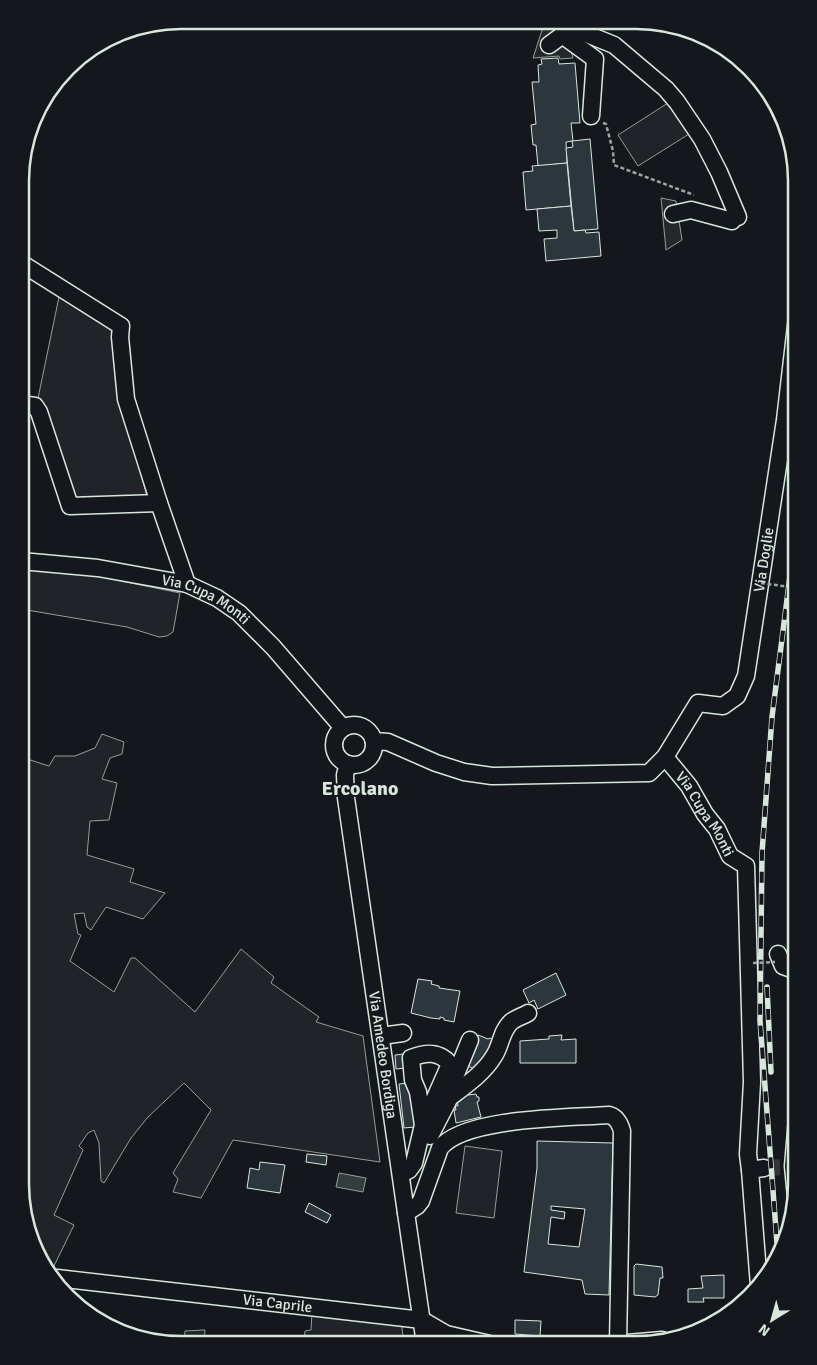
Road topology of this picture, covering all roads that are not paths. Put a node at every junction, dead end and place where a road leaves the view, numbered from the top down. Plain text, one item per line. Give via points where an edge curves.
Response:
1 (571, 29) edge
2 (574, 29) edge
3 (591, 116) dead end
4 (673, 214) dead end
5 (29, 268) edge
6 (788, 394) edge
7 (29, 405) edge
8 (159, 503) junction
9 (29, 562) edge
10 (187, 584) junction
11 (343, 728) junction
12 (374, 741) junction
13 (665, 757) junction
14 (348, 764) junction
15 (776, 958) road end
16 (788, 967) edge
17 (528, 1012) dead end
18 (403, 1033) dead end
19 (382, 1036) junction
20 (470, 1040) dead end
21 (449, 1098) junction
22 (423, 1125) dead end
23 (401, 1174) junction
24 (405, 1207) junction
25 (759, 1275) edge
26 (61, 1278) edge
27 (422, 1320) junction
28 (424, 1336) edge
29 (455, 1336) edge
30 (611, 1336) edge

1 - 3 street via 556,40 595,59
2 - 4 street via 614,45 666,88 702,139 719,172 735,219 691,210
5 - 8 street via 121,326 126,399
6 - 13 street, Via Doglie via 746,676 737,696 723,706 698,703
7 - 8 street via 39,412 70,506
8 - 10 street
9 - 10 street, Via Cupa Monti via 98,568
10 - 11 street, Via Cupa Monti via 240,613
11 - 12 street via 358,725 370,733
11 - 14 street via 334,742 335,750 338,757
12 - 13 street, Via Cupa Monti via 388,742 464,772 492,776 649,773
12 - 14 street via 372,756 366,762
13 - 25 street, Via Cupa Monti via 689,786 730,856 746,866 752,1082 748,1154 757,1169
14 - 19 street, Via Amedeo Bordiga via 346,798
15 - 16 street
17 - 21 street via 511,1022 494,1057
18 - 19 street
19 - 23 street, Via Amedeo Bordiga
20 - 21 street
21 - 24 street via 427,1142 418,1180
22 - 23 street via 414,1162
23 - 24 street, Via Amedeo Bordiga
24 - 27 street, Via Amedeo Bordiga
24 - 30 street via 417,1206 421,1201 440,1148 452,1137 498,1123 614,1117 622,1131
26 - 27 street, Via Caprile
27 - 28 street, Via Amedeo Bordiga
27 - 29 street, Via Caprile

